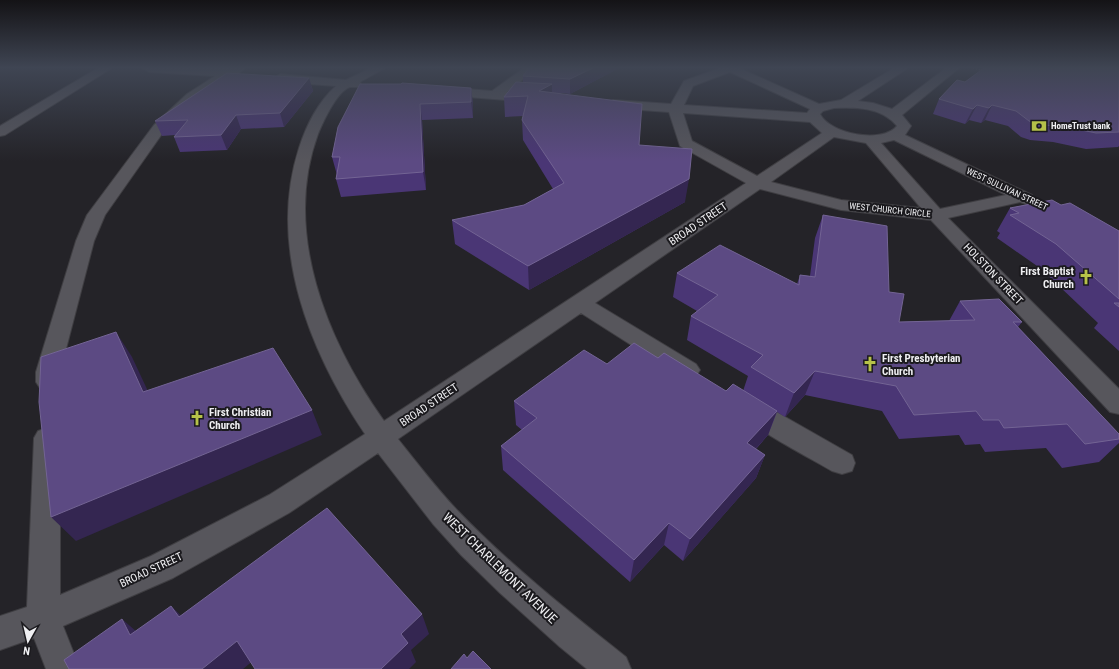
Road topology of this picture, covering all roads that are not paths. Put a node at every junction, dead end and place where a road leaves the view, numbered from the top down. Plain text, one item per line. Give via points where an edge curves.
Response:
1 (54, 99) edge
2 (190, 99) edge
3 (332, 99) edge
4 (680, 99) edge
5 (790, 99) edge
6 (851, 99) edge
7 (913, 99) edge
8 (604, 103) edge
9 (845, 103) junction
10 (675, 109) junction
11 (816, 113) junction
12 (893, 115) junction
13 (0, 132) edge
14 (832, 132) junction
15 (896, 136) junction
16 (871, 140) junction
17 (758, 183) junction
18 (1022, 197) junction
19 (1043, 206) edge
20 (936, 216) junction
21 (580, 304) junction
22 (709, 383) edge
23 (728, 395) edge
24 (1119, 405) edge
25 (382, 437) junction
26 (842, 463) dead end
27 (43, 618) junction
28 (0, 633) edge
29 (64, 669) edge
30 (614, 669) edge

1 - 13 street
2 - 27 street via 159,128 96,215 85,241 48,372
3 - 25 street, WEST CHARLEMONT AVENUE via 313,130 303,156 298,188 297,225 303,274 331,351
4 - 10 street
5 - 11 street
6 - 9 street
7 - 12 street
8 - 10 street
9 - 11 street
9 - 12 street via 871,107
10 - 11 street
10 - 17 street, WEST CHURCH CIRCLE via 685,143
11 - 14 street via 823,128
12 - 15 street via 904,126 902,132
14 - 16 street
14 - 17 street, BROAD STREET
15 - 16 street
15 - 18 street, WEST SULLIVAN STREET
16 - 20 street, HOLSTON STREET
17 - 20 street, WEST CHURCH CIRCLE via 841,205
17 - 21 street, BROAD STREET
18 - 19 street, WEST SULLIVAN STREET
18 - 20 street, WEST CHURCH CIRCLE
20 - 24 street, HOLSTON STREET
21 - 22 street
21 - 25 street, BROAD STREET
23 - 26 street via 776,426
25 - 27 street, BROAD STREET via 279,504 162,567
25 - 30 street, WEST CHARLEMONT AVENUE via 452,525 540,610
27 - 28 street, BROAD STREET
27 - 29 street

